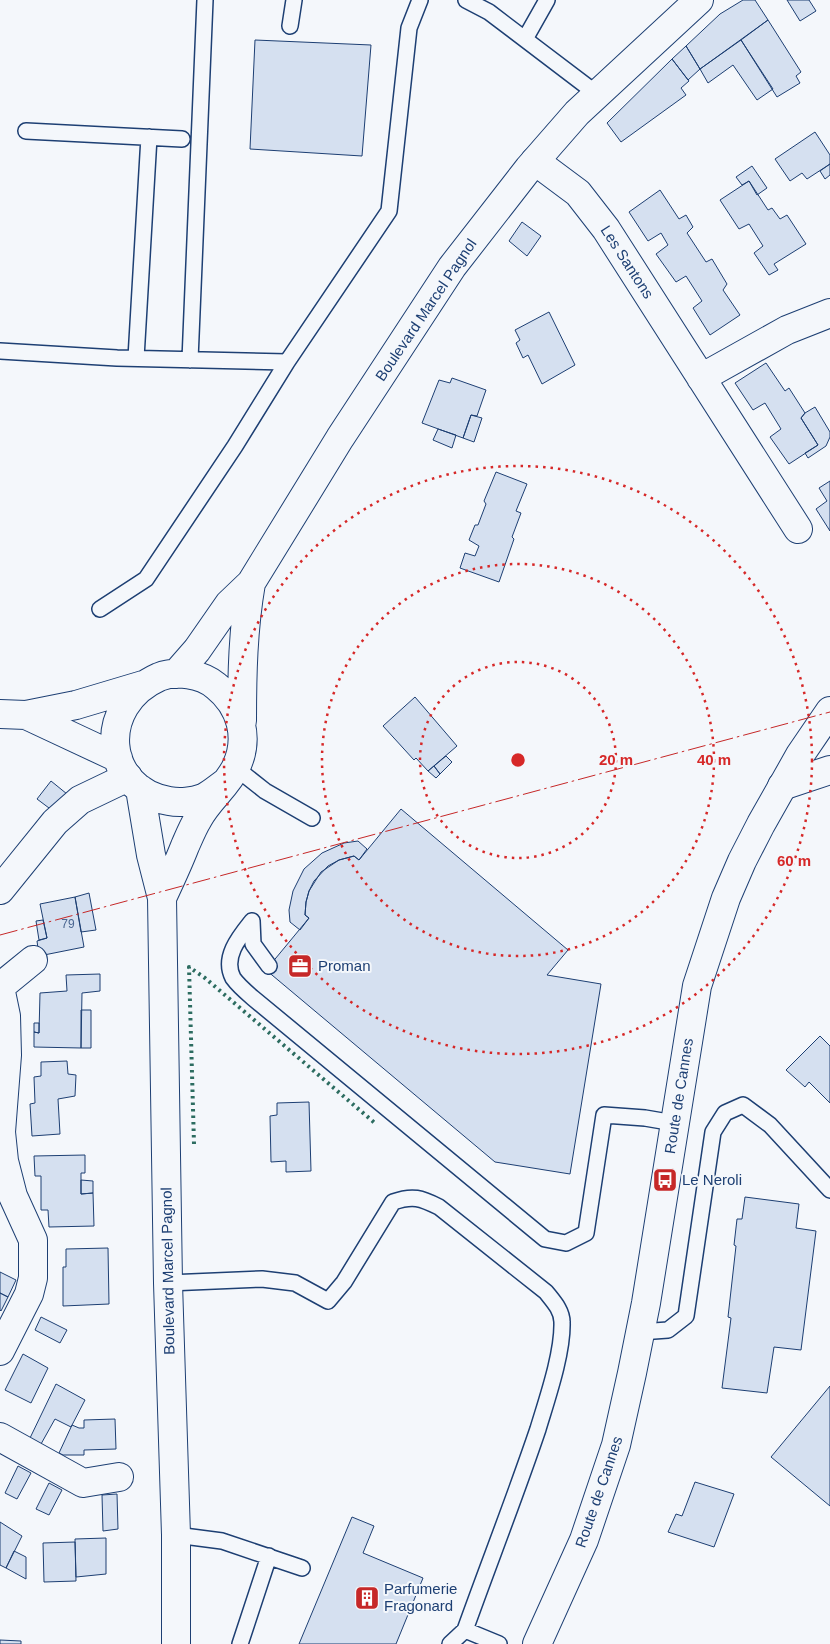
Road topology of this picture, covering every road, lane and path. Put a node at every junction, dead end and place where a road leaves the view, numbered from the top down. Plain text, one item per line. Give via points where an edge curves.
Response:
1 (205, 0) edge
2 (294, 0) edge
3 (420, 0) edge
4 (466, 0) edge
5 (547, 0) edge
6 (699, 0) edge
7 (290, 26) dead end
8 (525, 40) junction
9 (597, 94) junction
10 (26, 131) dead end
11 (149, 137) junction
12 (182, 139) dead end
13 (535, 161) junction
14 (830, 313) edge
15 (0, 350) edge
16 (136, 358) junction
17 (190, 360) junction
18 (287, 362) junction
19 (701, 378) junction
20 (798, 530) dead end
21 (251, 583) junction
22 (100, 609) dead end
23 (176, 674) junction
24 (144, 684) junction
25 (830, 711) edge
26 (13, 714) edge
27 (242, 727) junction
28 (830, 770) edge
29 (129, 775) junction
30 (230, 776) junction
31 (782, 786) junction
32 (312, 818) dead end
33 (0, 890) edge
34 (162, 898) junction
35 (33, 960) dead end
36 (269, 966) dead end
37 (0, 987) edge
38 (674, 1123) junction
39 (830, 1190) edge
40 (168, 1283) junction
41 (640, 1332) junction
42 (0, 1351) edge
43 (0, 1437) edge
44 (119, 1477) dead end
45 (176, 1535) junction
46 (270, 1556) junction
47 (302, 1568) dead end
48 (466, 1630) junction
49 (176, 1644) edge
50 (240, 1644) edge
51 (450, 1644) edge
52 (499, 1644) edge
53 (537, 1644) edge

1 - 17 lane
2 - 7 lane
3 - 18 lane via 409,28 389,211
4 - 8 lane via 489,12
5 - 8 lane
6 - 9 street, Boulevard Marcel Pagnol
8 - 9 lane
9 - 13 street, Boulevard Marcel Pagnol
10 - 11 lane
11 - 12 lane
11 - 16 lane
13 - 19 street, Les Santons via 578,193 606,229
13 - 21 street, Boulevard Marcel Pagnol via 452,267 340,438
14 - 19 street via 787,330
15 - 16 lane
16 - 17 lane
17 - 18 lane
18 - 22 lane via 146,579
19 - 20 street, Les Santons
21 - 23 street, Boulevard Marcel Pagnol via 228,604 197,650
21 - 27 street, Boulevard Marcel Pagnol via 244,636
23 - 24 street
23 - 27 street via 195,675 226,694
24 - 26 street via 76,705
24 - 29 street via 128,700 118,718 114,739
25 - 31 street, Route de Cannes
26 - 29 street
27 - 30 street via 243,749
28 - 31 street
29 - 30 street via 157,799 179,803 202,798
29 - 33 street via 80,800 55,822
29 - 34 street, Boulevard Marcel Pagnol
30 - 32 lane via 265,791
30 - 34 street, Boulevard Marcel Pagnol via 198,818
31 - 38 street, Route de Cannes via 726,898 697,986
34 - 40 street, Boulevard Marcel Pagnol
35 - 37 street
36 - 38 lane via 254,944 252,921 234,944 230,961 234,980 545,1238 566,1243 586,1232 604,1114
37 - 42 street via 6,1016 7,1055 1,1132 4,1161 13,1196 33,1240 33,1278 29,1294
38 - 41 street, Route de Cannes
39 - 41 lane via 770,1125 743,1105 725,1113 713,1132 686,1316 668,1330
40 - 45 street, Boulevard Marcel Pagnol
40 - 48 lane via 262,1279 295,1283 328,1301 344,1282 394,1202 406,1197 422,1199 439,1207 546,1292 557,1305 562,1320 548,1396
41 - 53 street, Route de Cannes via 613,1454 584,1540
43 - 44 street via 83,1483
45 - 46 lane via 222,1541
45 - 49 street, Boulevard Marcel Pagnol
46 - 47 lane
46 - 50 lane
48 - 51 lane
48 - 52 lane

